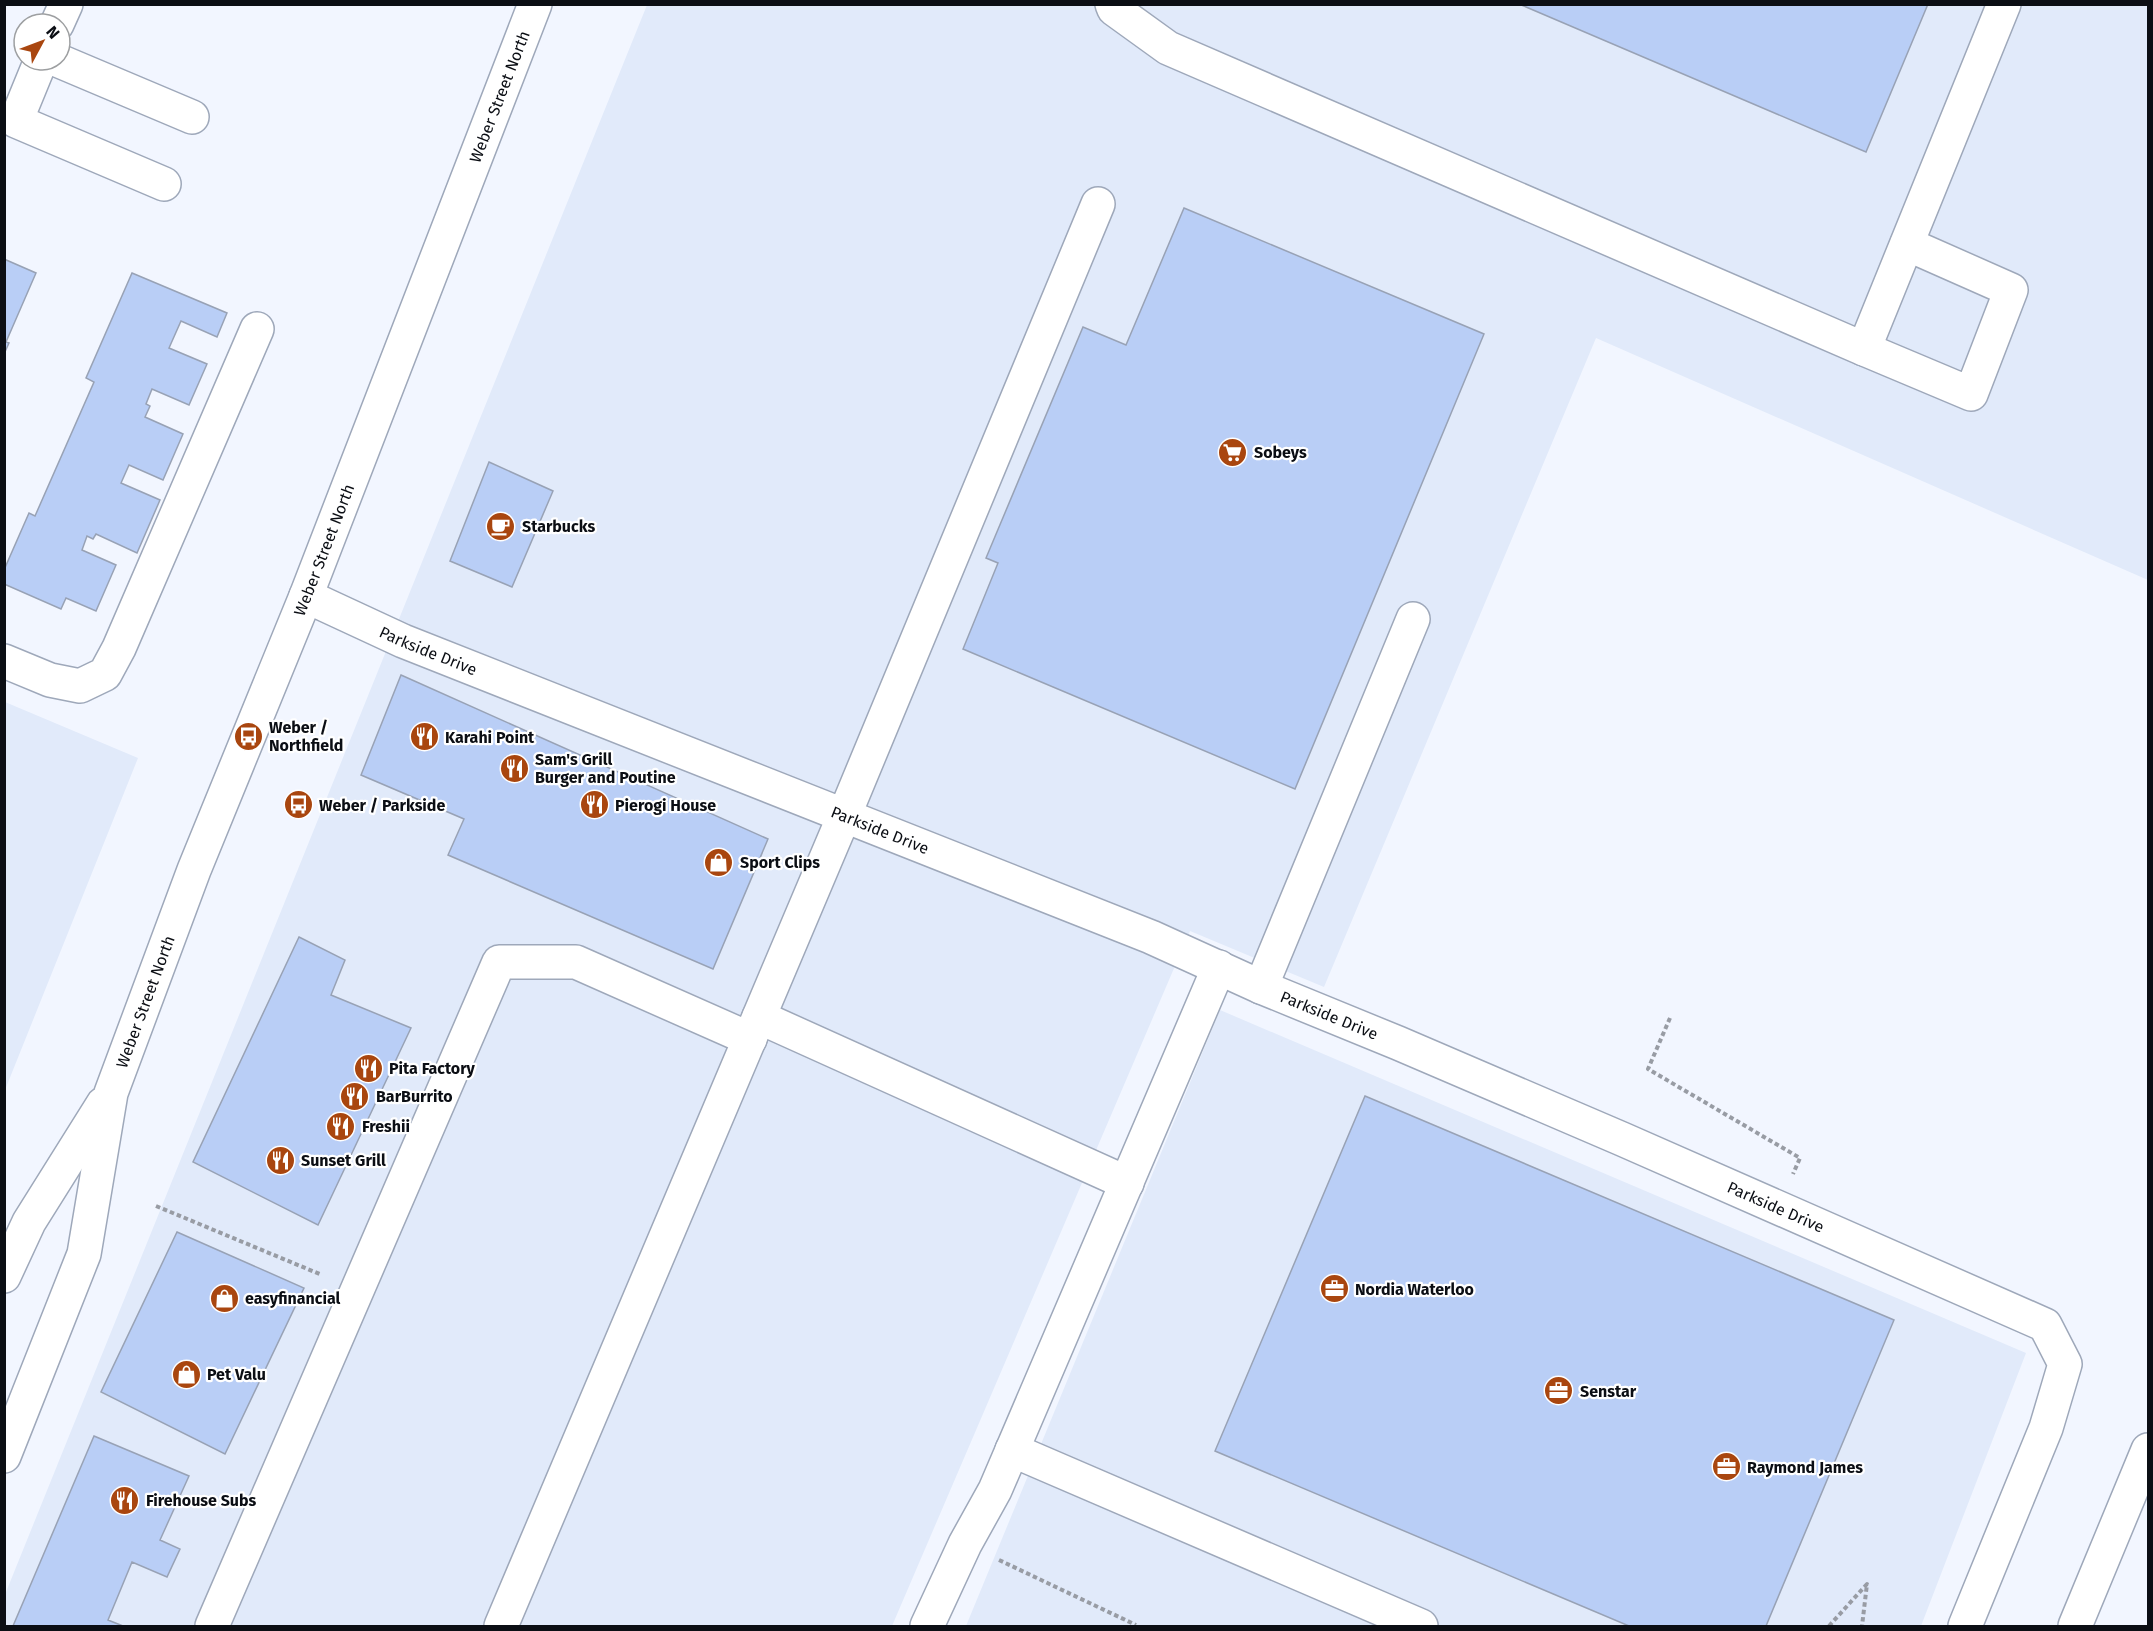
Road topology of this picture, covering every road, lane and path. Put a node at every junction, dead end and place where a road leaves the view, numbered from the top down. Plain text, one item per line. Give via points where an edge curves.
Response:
1 (535, 4) edge
2 (1112, 4) edge
3 (2004, 4) edge
4 (72, 66) edge
5 (36, 72) edge
6 (192, 117) dead end
7 (164, 184) dead end
8 (1098, 204) dead end
9 (1907, 244) junction
10 (257, 329) dead end
11 (1864, 349) junction
12 (306, 597) junction
13 (1413, 619) dead end
14 (4, 661) edge
15 (844, 816) junction
16 (1219, 967) junction
17 (1261, 987) junction
18 (1670, 1018) dead end
19 (754, 1028) junction
20 (111, 1093) junction
21 (1792, 1178) dead end
22 (1127, 1183) junction
23 (156, 1206) dead end
24 (4, 1276) edge
25 (332, 1279) dead end
26 (1012, 1450) junction
27 (2148, 1450) edge
28 (4, 1456) edge
29 (965, 1544) junction
30 (1136, 1625) dead end
31 (212, 1626) edge
32 (501, 1626) edge
33 (927, 1626) edge
34 (1421, 1626) edge
35 (1829, 1626) edge
36 (1862, 1626) edge
37 (1965, 1626) edge
38 (2075, 1626) edge

1 - 12 street, Weber Street North
2 - 11 street via 1168,48
3 - 9 street
4 - 6 street
5 - 7 street via 16,121
8 - 15 street
9 - 11 street
9 - 11 street via 2011,290 1971,394
10 - 14 street via 105,674 80,686 50,680
12 - 15 street, Parkside Drive via 403,641
12 - 20 street, Weber Street North via 194,870
13 - 17 street
15 - 16 street, Parkside Drive
15 - 19 street
16 - 17 street, Parkside Drive
16 - 22 street
17 - 37 street, Parkside Drive via 1622,1139 2045,1325 2065,1364 2046,1428
18 - 21 path via 1648,1069 1800,1158
19 - 22 street
19 - 31 street via 576,962 499,963
19 - 32 street
20 - 24 street, Weber Street North via 29,1222
20 - 28 street, Weber Street North via 84,1254
22 - 26 street
23 - 25 path
26 - 29 street
26 - 34 street
27 - 38 street
29 - 30 path
29 - 33 street
35 - 36 path via 1867,1584

